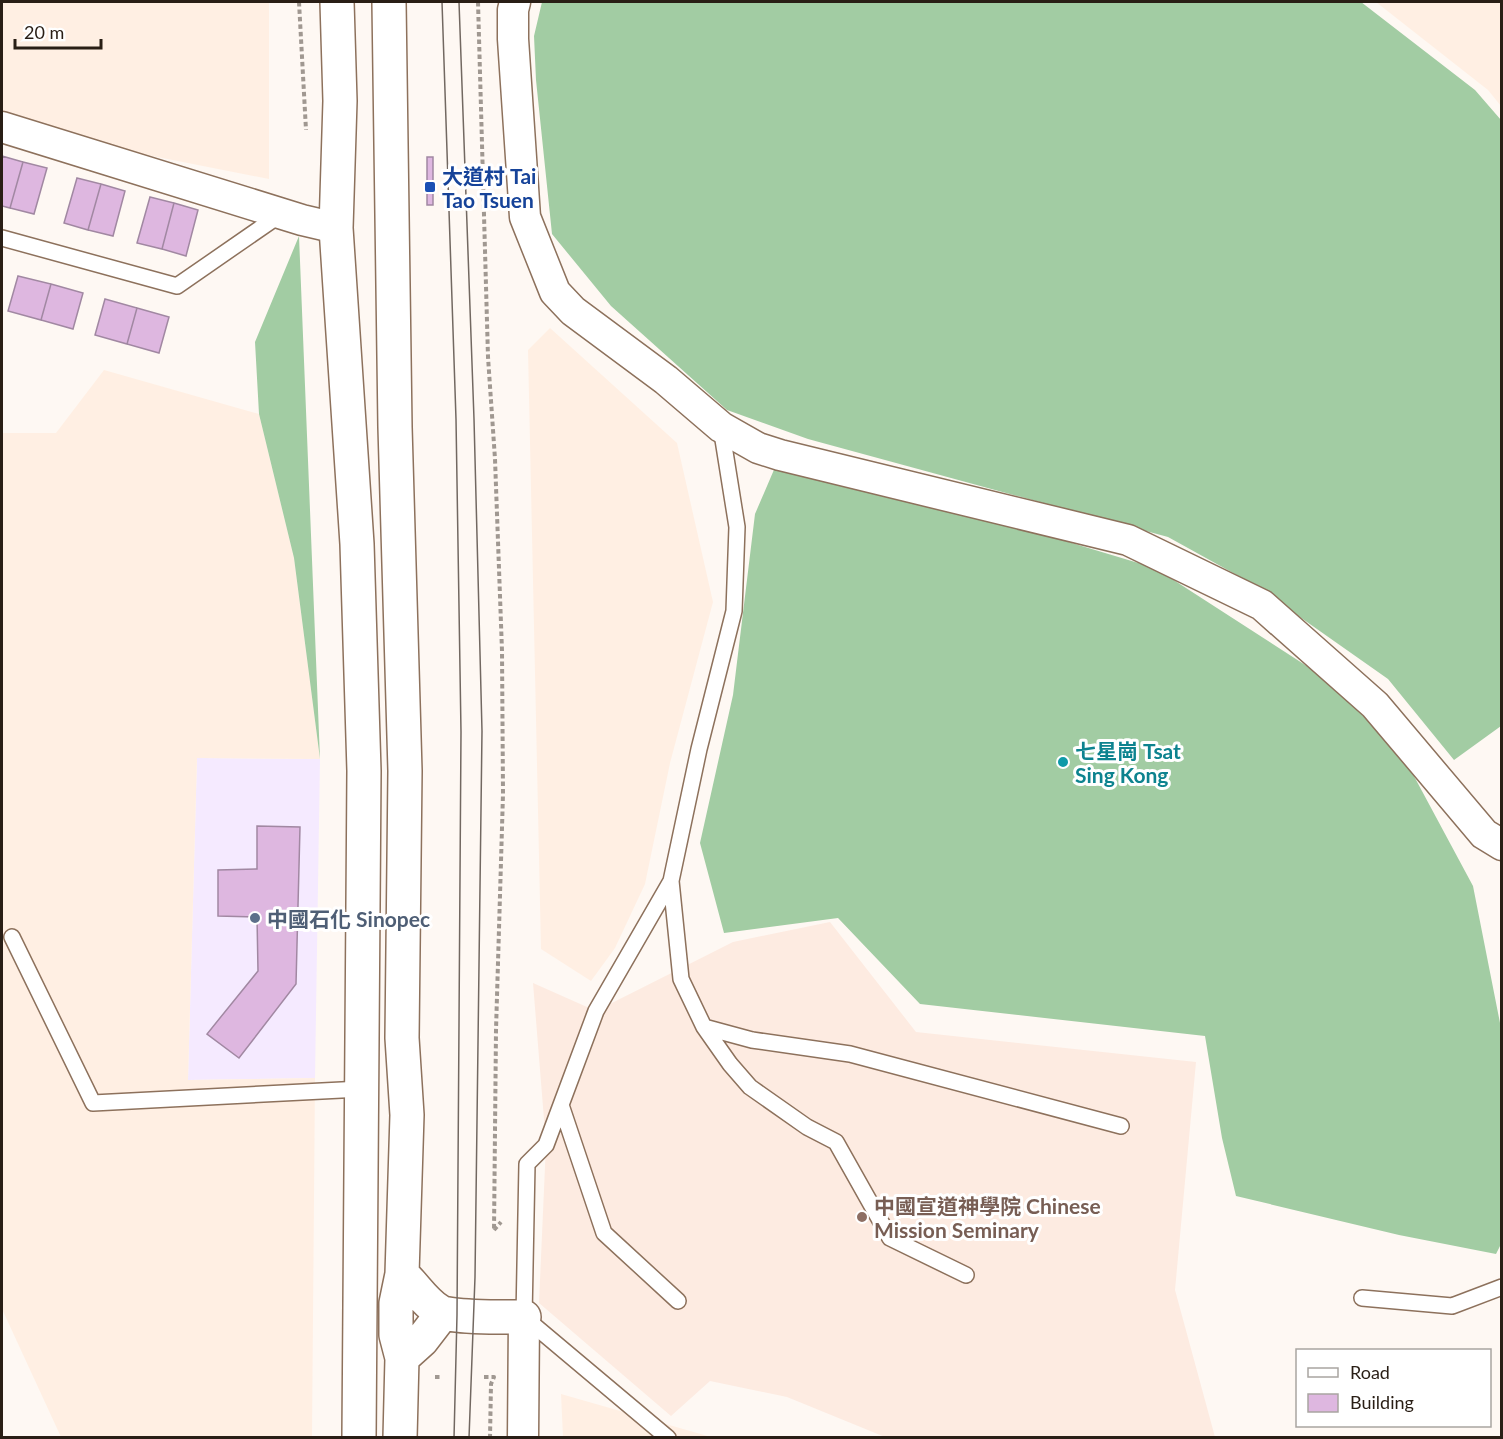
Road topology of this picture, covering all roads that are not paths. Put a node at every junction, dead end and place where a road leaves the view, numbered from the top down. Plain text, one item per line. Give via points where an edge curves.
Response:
1 (337, 2) edge
2 (389, 2) edge
3 (515, 2) edge
4 (2, 128) edge
5 (281, 214) junction
6 (336, 228) junction
7 (2, 238) edge
8 (721, 427) junction
9 (1502, 845) edge
10 (671, 880) junction
11 (12, 937) dead end
12 (704, 1027) junction
13 (361, 1089) junction
14 (561, 1105) junction
15 (1121, 1126) dead end
16 (403, 1267) junction
17 (966, 1275) dead end
18 (1502, 1287) edge
19 (1362, 1298) dead end
20 (678, 1301) dead end
21 (441, 1314) junction
22 (524, 1317) junction
23 (402, 1359) junction
24 (358, 1437) edge
25 (400, 1437) edge
26 (524, 1437) edge
27 (668, 1437) edge

1 - 6 main road via 340,101
2 - 16 main road via 405,771 402,1038 407,1115
3 - 8 street via 513,39 525,216 555,292 573,311 666,380
4 - 5 street
5 - 6 street
5 - 7 lane via 177,286
6 - 13 main road via 362,682
8 - 9 street via 758,448 780,455 1128,540 1262,605 1375,705 1484,834
8 - 10 lane via 737,527 734,611
10 - 12 lane via 681,979
10 - 14 lane via 596,1011
11 - 13 lane via 93,1103
12 - 15 lane via 752,1040 850,1054
12 - 17 lane via 750,1087 836,1142 890,1238
13 - 24 main road
14 - 20 lane via 604,1233
14 - 22 lane via 546,1144 527,1164
16 - 21 main road via 425,1300
16 - 23 main road via 396,1303 396,1335
18 - 19 lane via 1452,1306
21 - 22 main road
21 - 23 main road
22 - 26 street
22 - 27 lane
23 - 25 main road

